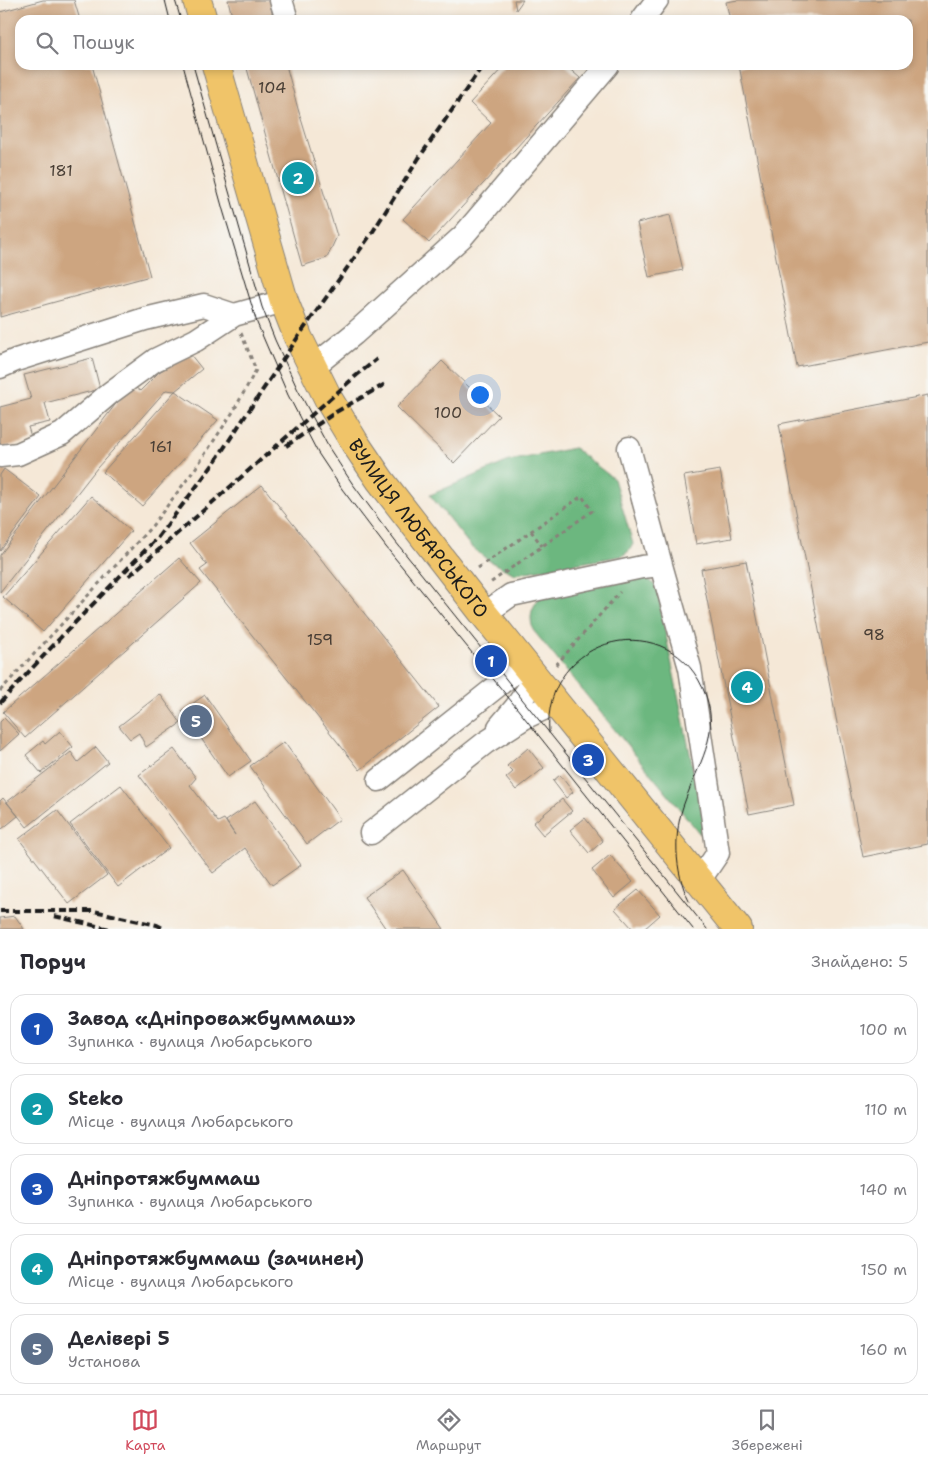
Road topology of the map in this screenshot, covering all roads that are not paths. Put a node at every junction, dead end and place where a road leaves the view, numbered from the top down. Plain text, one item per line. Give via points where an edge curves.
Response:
1 (197, 0) edge
2 (281, 0) edge
3 (657, 0) edge
4 (202, 15) edge
5 (286, 15) edge
6 (646, 15) edge
7 (217, 70) edge
8 (604, 70) edge
9 (284, 301) junction
10 (234, 315) junction
11 (0, 367) edge
12 (313, 368) junction
13 (628, 448) dead end
14 (0, 456) edge
15 (651, 566) junction
16 (484, 614) junction
17 (539, 669) junction
18 (556, 703) junction
19 (485, 743) junction
20 (379, 780) dead end
21 (370, 833) dead end
22 (699, 881) junction
23 (738, 929) edge

1 - 4 main road
2 - 5 lane
3 - 6 lane
7 - 9 main road, ВУЛИЦЯ ЛЮБАРСЬКОГО
8 - 12 lane via 463,236
9 - 10 lane
9 - 12 main road, ВУЛИЦЯ ЛЮБАРСЬКОГО
10 - 11 lane via 204,305 145,319
10 - 14 lane via 196,340 155,360 62,434 18,454
12 - 16 main road, ВУЛИЦЯ ЛЮБАРСЬКОГО via 329,400 380,480
13 - 15 lane
15 - 16 lane via 511,595
15 - 22 lane via 690,668 704,756 718,853
16 - 17 main road, ВУЛИЦЯ ЛЮБАРСЬКОГО
17 - 18 main road, ВУЛИЦЯ ЛЮБАРСЬКОГО
17 - 19 lane via 516,708
17 - 20 lane
18 - 19 lane via 524,718
18 - 22 main road, ВУЛИЦЯ ЛЮБАРСЬКОГО
19 - 21 lane
22 - 23 main road, ВУЛИЦЯ ЛЮБАРСЬКОГО

